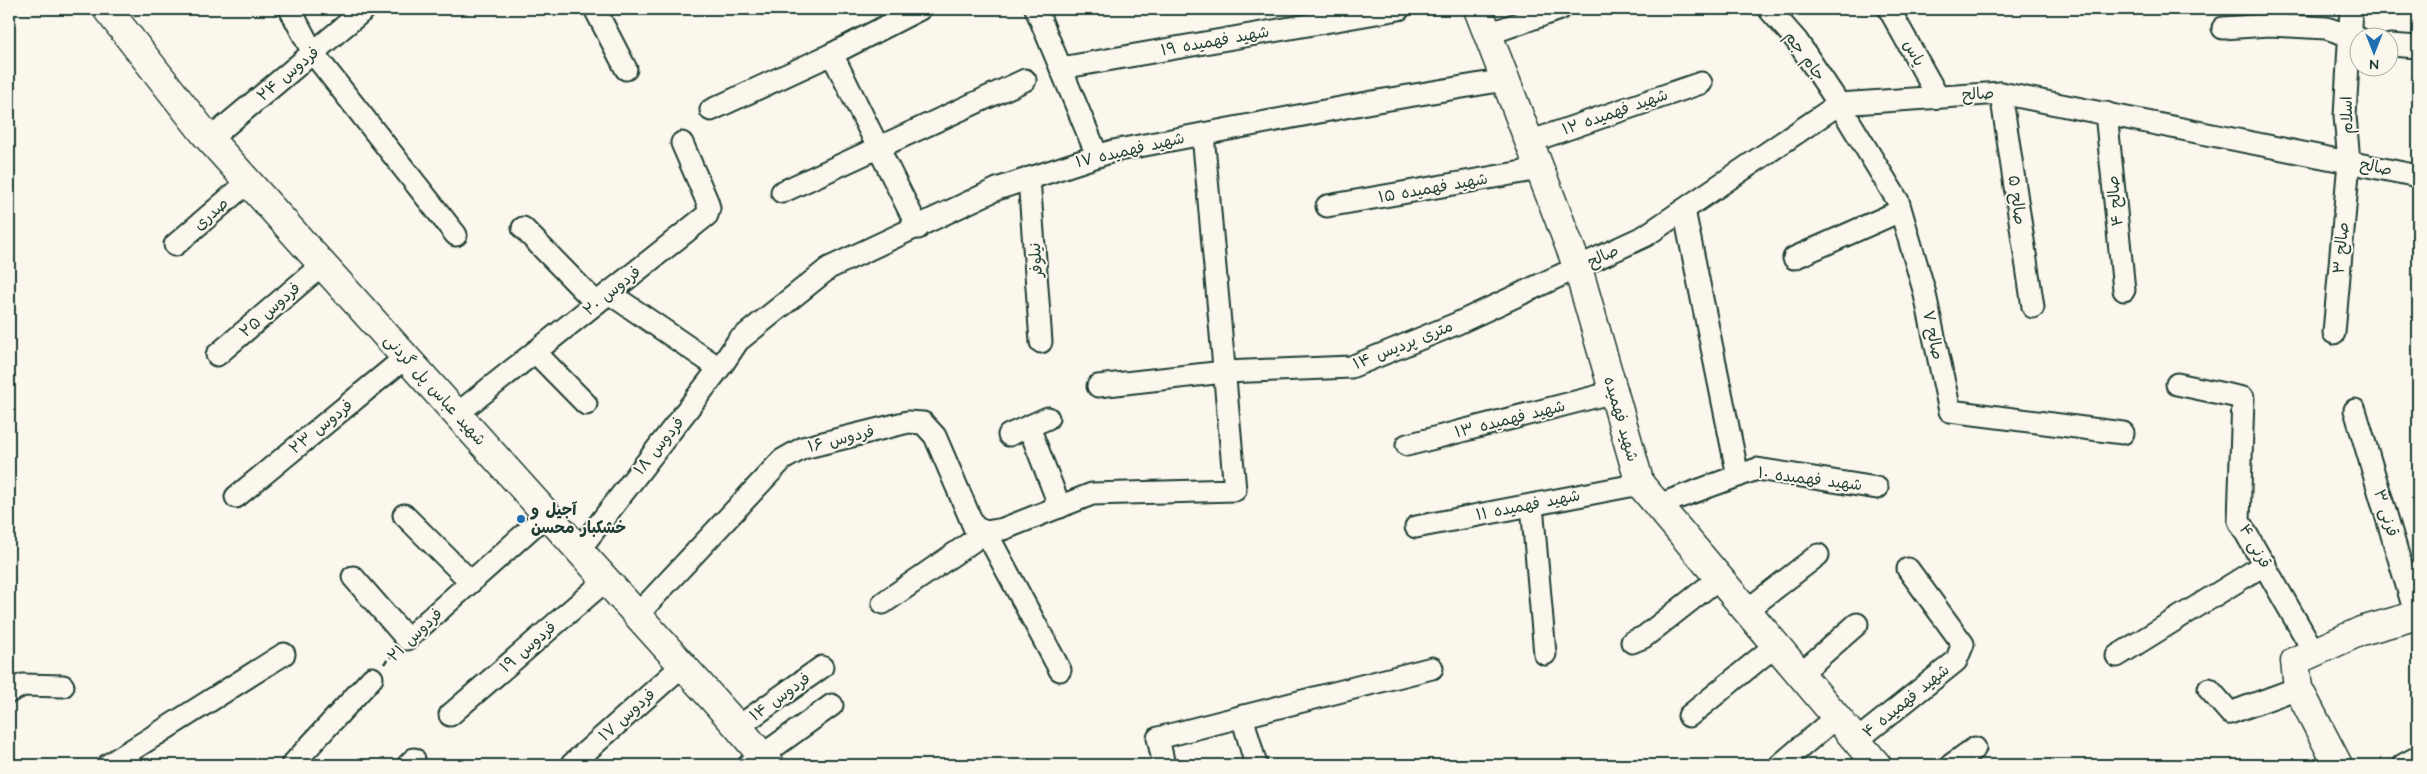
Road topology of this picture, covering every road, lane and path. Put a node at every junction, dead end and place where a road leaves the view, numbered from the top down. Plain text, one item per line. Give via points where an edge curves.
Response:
1 (107, 9) edge
2 (290, 9) edge
3 (365, 9) edge
4 (595, 9) edge
5 (920, 9) edge
6 (1036, 9) edge
7 (1399, 9) edge
8 (1478, 9) edge
9 (1560, 9) edge
10 (1769, 9) edge
11 (1889, 9) edge
12 (2351, 9) edge
13 (2223, 28) dead end
14 (2354, 28) edge
15 (1488, 34) junction
16 (2350, 36) edge
17 (2400, 46) edge
18 (2418, 47) edge
19 (313, 53) junction
20 (832, 54) junction
21 (1061, 68) junction
22 (626, 69) dead end
23 (2350, 77) edge
24 (1025, 80) dead end
25 (1506, 80) junction
26 (1701, 83) dead end
27 (2002, 92) junction
28 (1938, 97) junction
29 (1839, 104) junction
30 (711, 110) dead end
31 (2106, 113) junction
32 (1203, 134) junction
33 (210, 139) junction
34 (1529, 142) junction
35 (682, 143) dead end
36 (879, 148) junction
37 (1097, 155) junction
38 (2349, 162) junction
39 (1540, 170) junction
40 (2418, 176) edge
41 (1029, 178) junction
42 (248, 182) junction
43 (782, 192) dead end
44 (1327, 206) dead end
45 (1684, 210) junction
46 (1900, 211) junction
47 (523, 228) dead end
48 (918, 228) junction
49 (456, 235) dead end
50 (175, 246) dead end
51 (1794, 258) dead end
52 (322, 264) junction
53 (1578, 268) junction
54 (2124, 290) dead end
55 (603, 298) junction
56 (2033, 307) dead end
57 (2334, 334) dead end
58 (738, 341) joint
59 (1041, 342) dead end
60 (536, 352) junction
61 (217, 355) dead end
62 (406, 357) junction
63 (719, 368) junction
64 (1224, 372) junction
65 (2177, 384) dead end
66 (1098, 386) dead end
67 (1614, 392) junction
68 (586, 404) dead end
69 (2355, 410) dead end
70 (457, 414) junction
71 (1048, 418) dead end
72 (1028, 427) junction
73 (2123, 433) dead end
74 (1009, 435) dead end
75 (1407, 445) dead end
76 (1738, 476) junction
77 (1640, 484) junction
78 (1877, 488) dead end
79 (236, 497) dead end
80 (1532, 505) junction
81 (1658, 505) junction
82 (1060, 507) junction
83 (547, 514) junction
84 (404, 515) dead end
85 (1416, 527) dead end
86 (986, 532) junction
87 (579, 550) junction
88 (1818, 554) dead end
89 (2265, 564) junction
90 (1908, 569) dead end
91 (353, 577) dead end
92 (1720, 578) junction
93 (606, 580) junction
94 (471, 582) junction
95 (882, 603) dead end
96 (1746, 611) junction
97 (637, 615) junction
98 (2417, 616) edge
99 (1857, 624) dead end
100 (407, 640) junction
101 (1632, 642) dead end
102 (1776, 645) junction
103 (2314, 652) junction
104 (284, 654) dead end
105 (1545, 654) dead end
106 (2117, 656) dead end
107 (683, 665) junction
108 (822, 667) dead end
109 (1432, 668) dead end
110 (1060, 670) dead end
111 (1800, 674) junction
112 (372, 678) joint
113 (63, 686) dead end
114 (2298, 688) junction
115 (2209, 689) dead end
116 (9, 692) edge
117 (832, 705) dead end
118 (450, 715) dead end
119 (1242, 716) junction
120 (1689, 716) dead end
121 (1836, 717) junction
122 (738, 727) junction
123 (1856, 741) junction
124 (1976, 748) dead end
125 (2418, 758) edge
126 (760, 762) edge
127 (108, 765) edge
128 (292, 765) edge
129 (571, 765) edge
130 (1164, 765) edge
131 (1256, 765) edge
132 (1780, 765) edge
133 (1877, 765) edge
134 (1951, 765) edge
135 (2338, 765) edge
136 (2403, 765) edge

1 - 33 street, شهید عباس پل گردنی
2 - 19 street
3 - 19 street, فردوس ۲۴
4 - 22 street
5 - 20 street
6 - 21 street
7 - 21 street, شهید فهمیده ۱۹
8 - 15 street, شهید فهمیده
9 - 15 street
10 - 29 street, جام جم via 1797,41
11 - 28 street, یاس
12 - 14 street, اسلام
13 - 16 street via 2269,25 2326,28
15 - 25 street, شهید فهمیده
17 - 18 street
19 - 33 street, فردوس ۲۴
19 - 49 street
20 - 30 street
20 - 36 street
21 - 37 street
23 - 38 street, اسلام via 2345,116
24 - 36 street
25 - 32 street, شهید فهمیده ۱۷
25 - 34 street, شهید فهمیده
26 - 34 street, شهید فهمیده ۱۲
27 - 28 street, صالح
27 - 31 street, صالح
27 - 56 street, صالح ۵
28 - 29 street, صالح
29 - 45 street, صالح
29 - 46 street, صالح ۷ via 1898,201
31 - 38 street, صالح
31 - 54 street, صالح ۴
32 - 37 street, شهید فهمیده ۱۷
32 - 64 street
33 - 42 street, شهید عباس پل گردنی
34 - 39 street, شهید فهمیده
35 - 55 street, فردوس ۲۰ via 707,201 707,215
36 - 43 street
36 - 48 street
37 - 41 street, شهید فهمیده ۱۷
38 - 40 street, صالح
38 - 57 street, صالح ۳
39 - 44 street, شهید فهمیده ۱۵
39 - 53 street, شهید فهمیده
41 - 48 street, شهید فهمیده ۱۷ via 997,189
41 - 59 street, نیلوفر
42 - 50 street, صدری
42 - 52 street, شهید عباس پل گردنی
45 - 53 street, صالح via 1645,236
45 - 76 street
46 - 51 street
46 - 73 street, صالح ۷ via 1924,290 1950,411
47 - 55 street
48 - 58 street, شهید فهمیده ۱۷ via 829,268
52 - 61 street, فردوس ۲۵
52 - 62 street, شهید عباس پل گردنی
53 - 64 street, ۱۴ متری پردیس via 1456,324 1351,367
53 - 67 street, شهید فهمیده
55 - 60 street, فردوس ۲۰
55 - 63 street
58 - 63 street, فردوس ۱۸
60 - 68 street
60 - 70 street, فردوس ۲۰
62 - 70 street, شهید عباس پل گردنی
62 - 79 street, فردوس ۲۳
63 - 87 street, فردوس ۱۸
64 - 66 street, ۱۴ متری پردیس
64 - 82 street via 1235,490 1092,494
65 - 89 street, قرنی ۴ via 2243,398 2240,521
67 - 75 street, شهید فهمیده ۱۳
67 - 77 street, شهید فهمیده
69 - 98 street, قرنی ۳
70 - 83 street, شهید عباس پل گردنی
71 - 72 street
72 - 74 street
72 - 82 street
76 - 78 street, شهید فهمیده ۱۰ via 1757,469
76 - 81 street, شهید فهمیده ۱۰
77 - 80 street, شهید فهمیده ۱۱
77 - 81 street, شهید فهمیده
80 - 85 street, شهید فهمیده ۱۱
80 - 105 street
81 - 92 street, شهید فهمیده
82 - 86 street via 1003,529
83 - 87 street, شهید عباس پل گردنی
83 - 94 street, فردوس ۲۱
84 - 94 street
86 - 95 street
86 - 97 street, فردوس ۱۶ via 974,527 934,436 923,423 908,422 803,448 782,460
86 - 110 street, فردوس ۱۶
87 - 93 street, شهید عباس پل گردنی
88 - 96 street
89 - 103 street, قرنی ۴
89 - 106 street
90 - 123 street, شهید فهمیده ۴ via 1963,644 1956,661
91 - 100 street
92 - 96 street, شهید فهمیده
92 - 101 street via 1644,637
93 - 97 street, شهید عباس پل گردنی
93 - 118 street, فردوس ۱۹
94 - 100 street, فردوس ۲۱
96 - 102 street, شهید فهمیده
97 - 107 street, شهید عباس پل گردنی
98 - 103 street via 2361,631
99 - 111 street
100 - 112 path, فردوس ۲۱
102 - 111 street, شهید فهمیده
102 - 120 street
103 - 114 street via 2295,661
104 - 127 street
107 - 122 street, شهید عباس پل گردنی
107 - 129 street, فردوس ۱۷
108 - 122 street, فردوس ۱۴
109 - 119 street
111 - 121 street, شهید فهمیده
112 - 128 street
113 - 116 street via 23,686
114 - 115 street via 2230,713
114 - 135 street
117 - 126 street
119 - 130 street via 1158,738
119 - 131 street
121 - 123 street, شهید فهمیده
121 - 132 street
122 - 126 street, شهید عباس پل گردنی
123 - 133 street, شهید فهمیده
124 - 134 street
125 - 136 street

